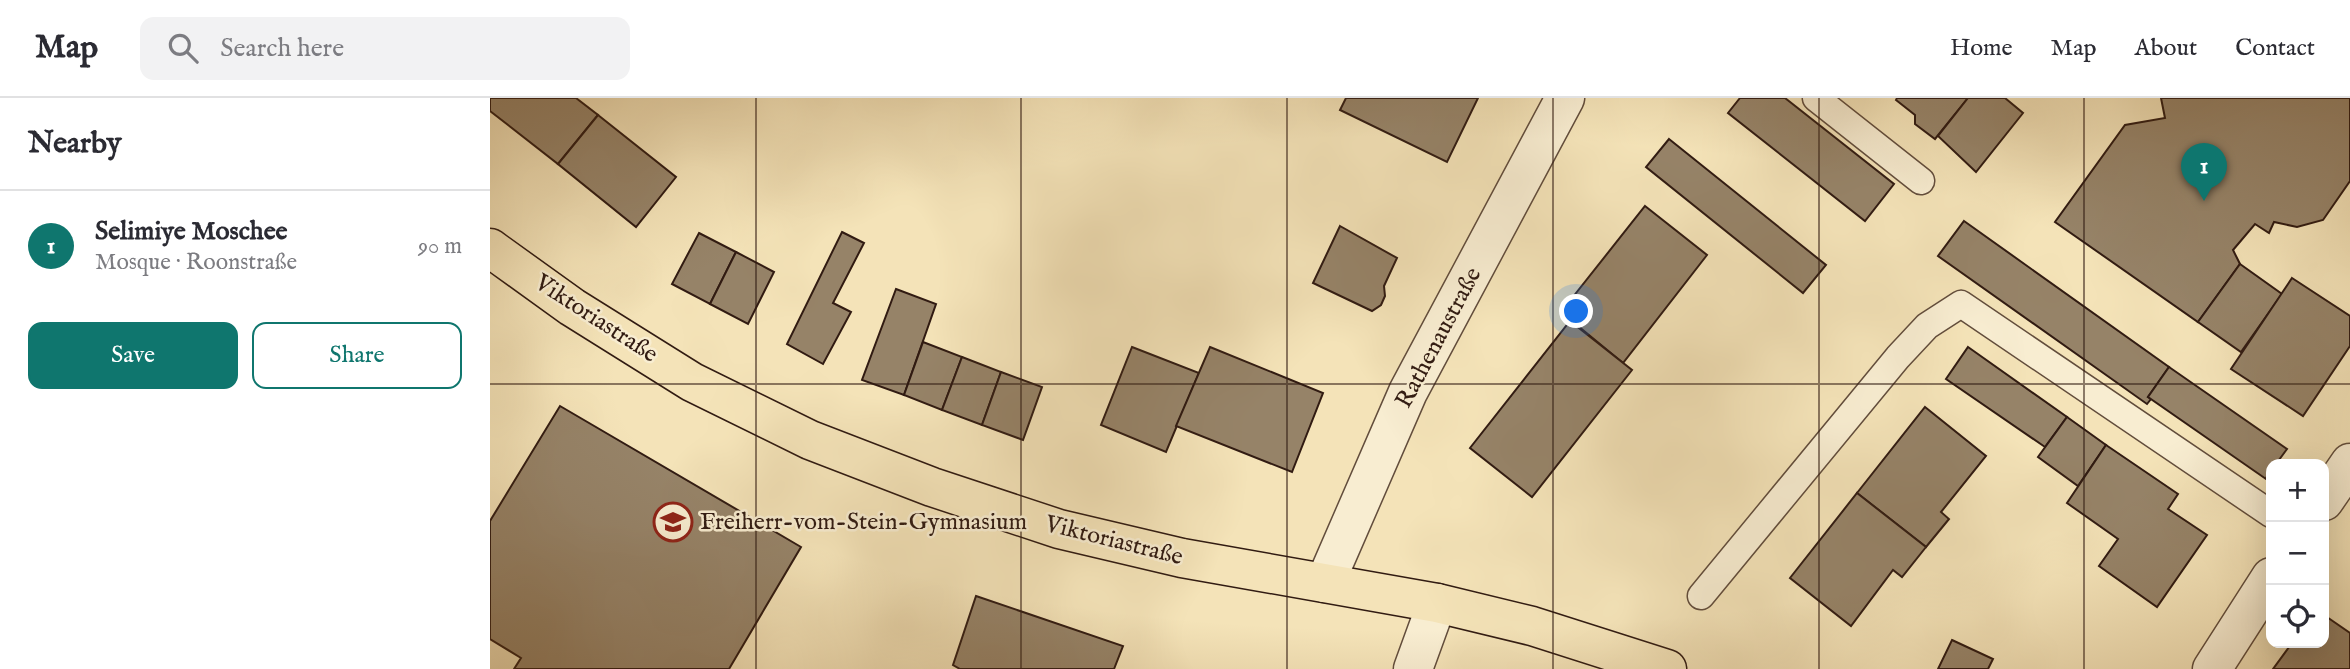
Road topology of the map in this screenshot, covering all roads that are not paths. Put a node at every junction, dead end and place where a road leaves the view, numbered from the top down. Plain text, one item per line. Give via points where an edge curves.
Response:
1 (1565, 98) edge
2 (1816, 98) edge
3 (1921, 181) dead end
4 (490, 248) edge
5 (2350, 463) edge
6 (2329, 494) edge
7 (2266, 511) edge
8 (1325, 583) junction
9 (2266, 585) edge
10 (1702, 596) dead end
11 (1437, 603) junction
12 (1413, 669) edge
13 (1667, 669) edge
14 (2212, 669) edge

1 - 8 street, Rathenaustraße via 1408,392
2 - 3 lane
4 - 8 main road, Viktoriastraße via 572,307 692,382 810,440 1059,529 1182,558
5 - 6 street
7 - 10 lane via 1961,304 1927,326 1898,357
8 - 11 main road, Viktoriastraße
9 - 14 street
11 - 12 street
11 - 13 main road, Viktoriastraße via 1532,625

